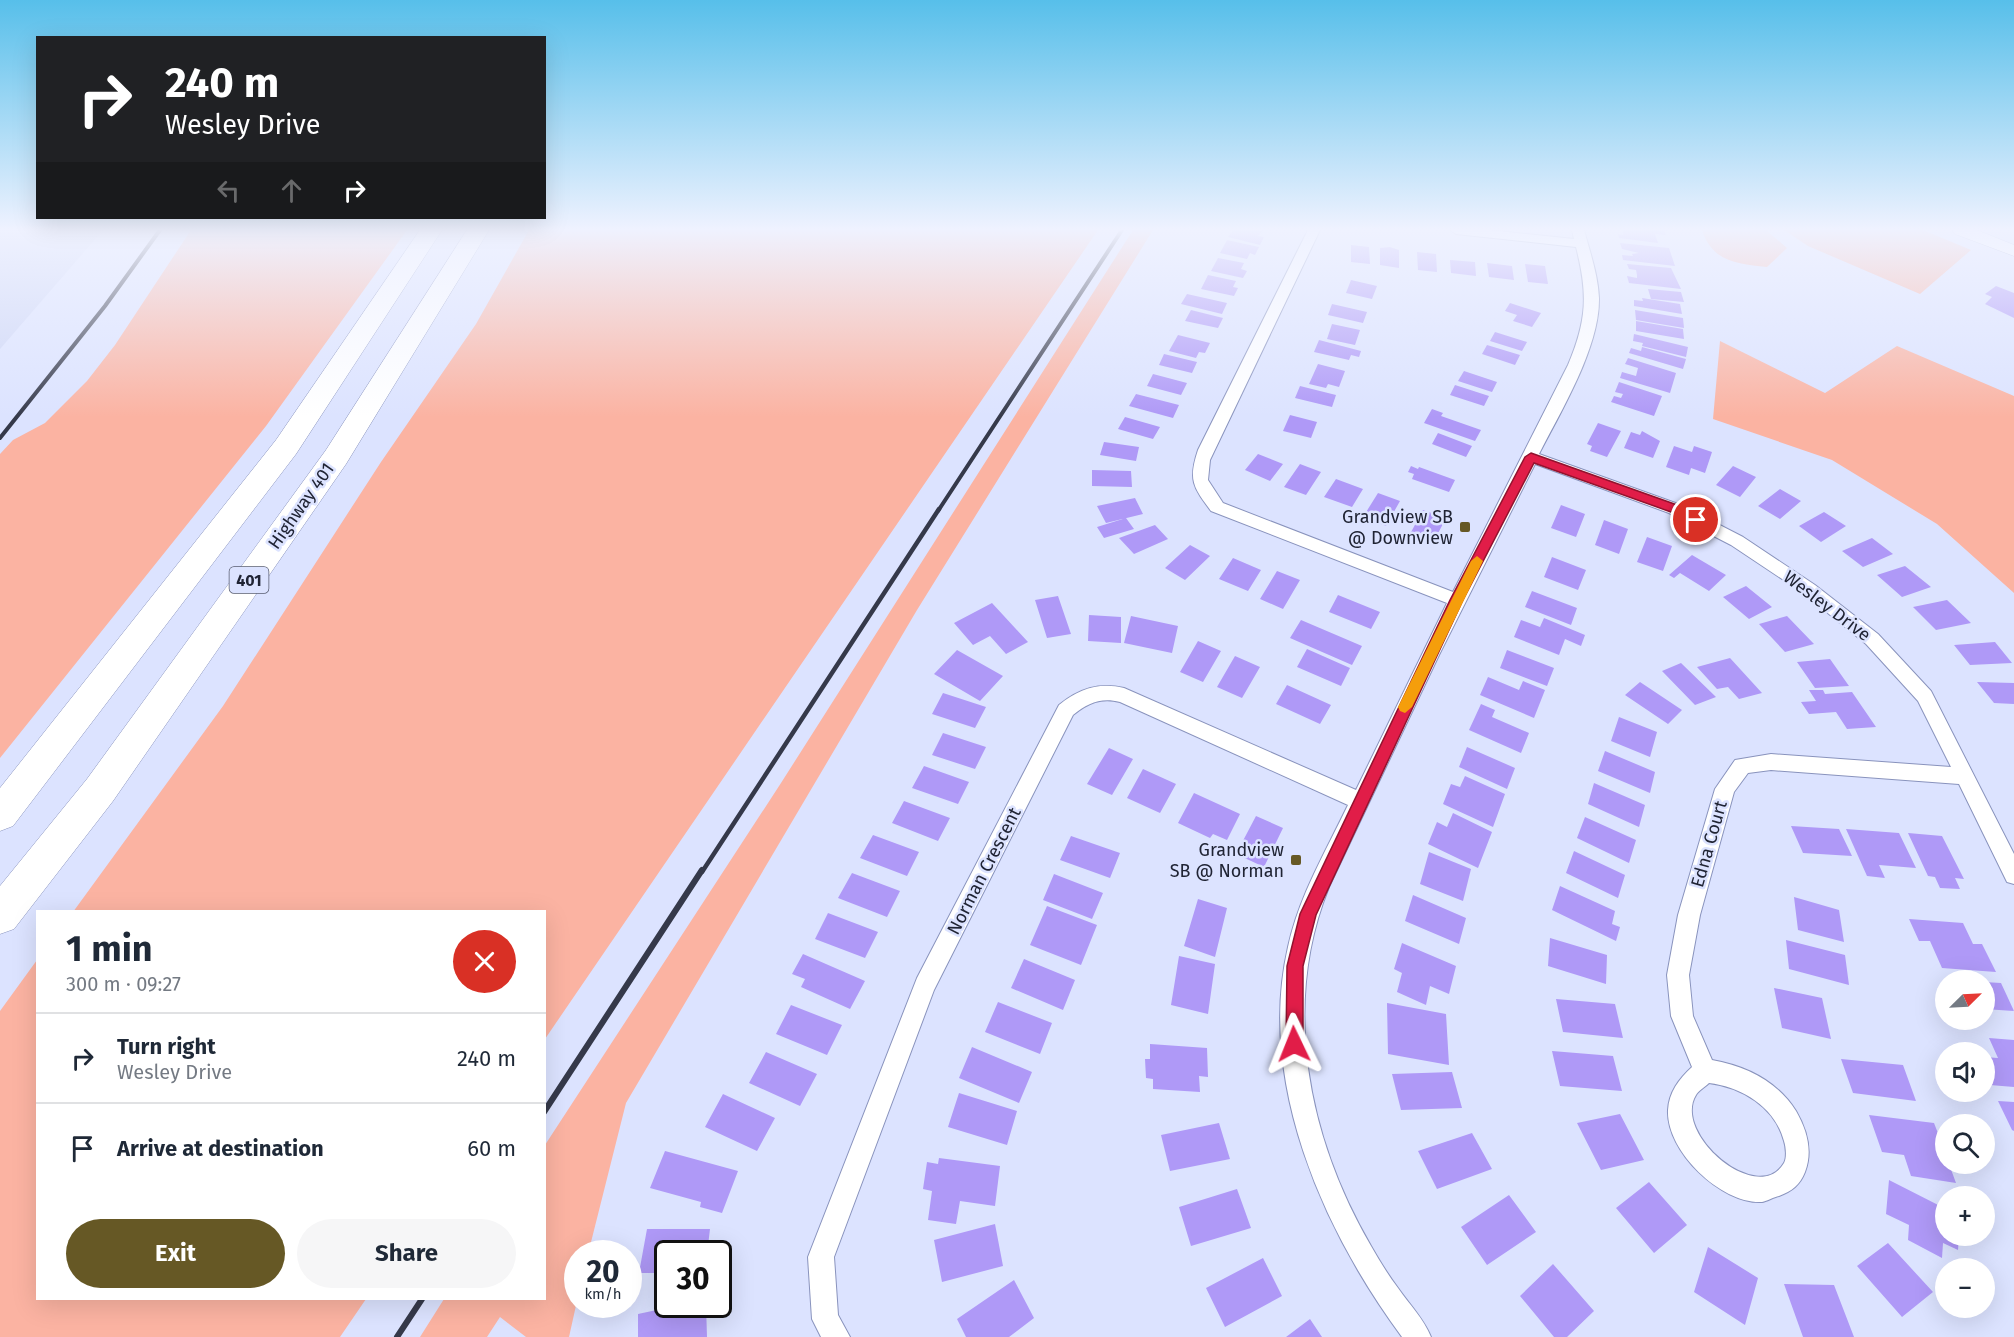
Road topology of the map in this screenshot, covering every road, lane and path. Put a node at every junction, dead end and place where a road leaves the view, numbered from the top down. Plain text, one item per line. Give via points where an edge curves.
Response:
1 (389, 292) edge
2 (439, 292) edge
3 (1283, 292) edge
4 (1590, 292) edge
5 (1531, 457) junction
6 (1457, 600) junction
7 (1963, 776) junction
8 (1360, 801) junction
9 (0, 815) edge
10 (2014, 876) edge
11 (0, 916) edge
12 (1705, 1071) junction
13 (837, 1337) edge
14 (1418, 1337) edge

1 - 9 highway via 286,447
2 - 11 highway, Highway 401 / 401 via 336,457 100,790
3 - 6 street via 1206,450 1198,474 1202,487 1217,507
4 - 5 street via 1589,328
5 - 6 street
5 - 7 street, Wesley Drive via 1675,509 1737,541 1809,589 1872,639 1924,696
6 - 8 street
7 - 10 street, Wesley Drive
7 - 12 street, Edna Court via 1771,762 1742,766 1725,789 1689,915 1678,975 1682,1016
8 - 13 street, Norman Crescent via 1124,695 1107,690 1089,694 1066,711 925,986 821,1257 825,1319
8 - 14 street via 1308,914 1295,966 1293,1028 1297,1076 1307,1128 1326,1182 1355,1244
12 - 12 street via 1725,1073 1762,1091 1779,1107 1797,1144 1797,1162 1790,1177 1777,1186 1760,1189 1721,1175 1703,1161 1690,1143 1679,1107 1691,1079

